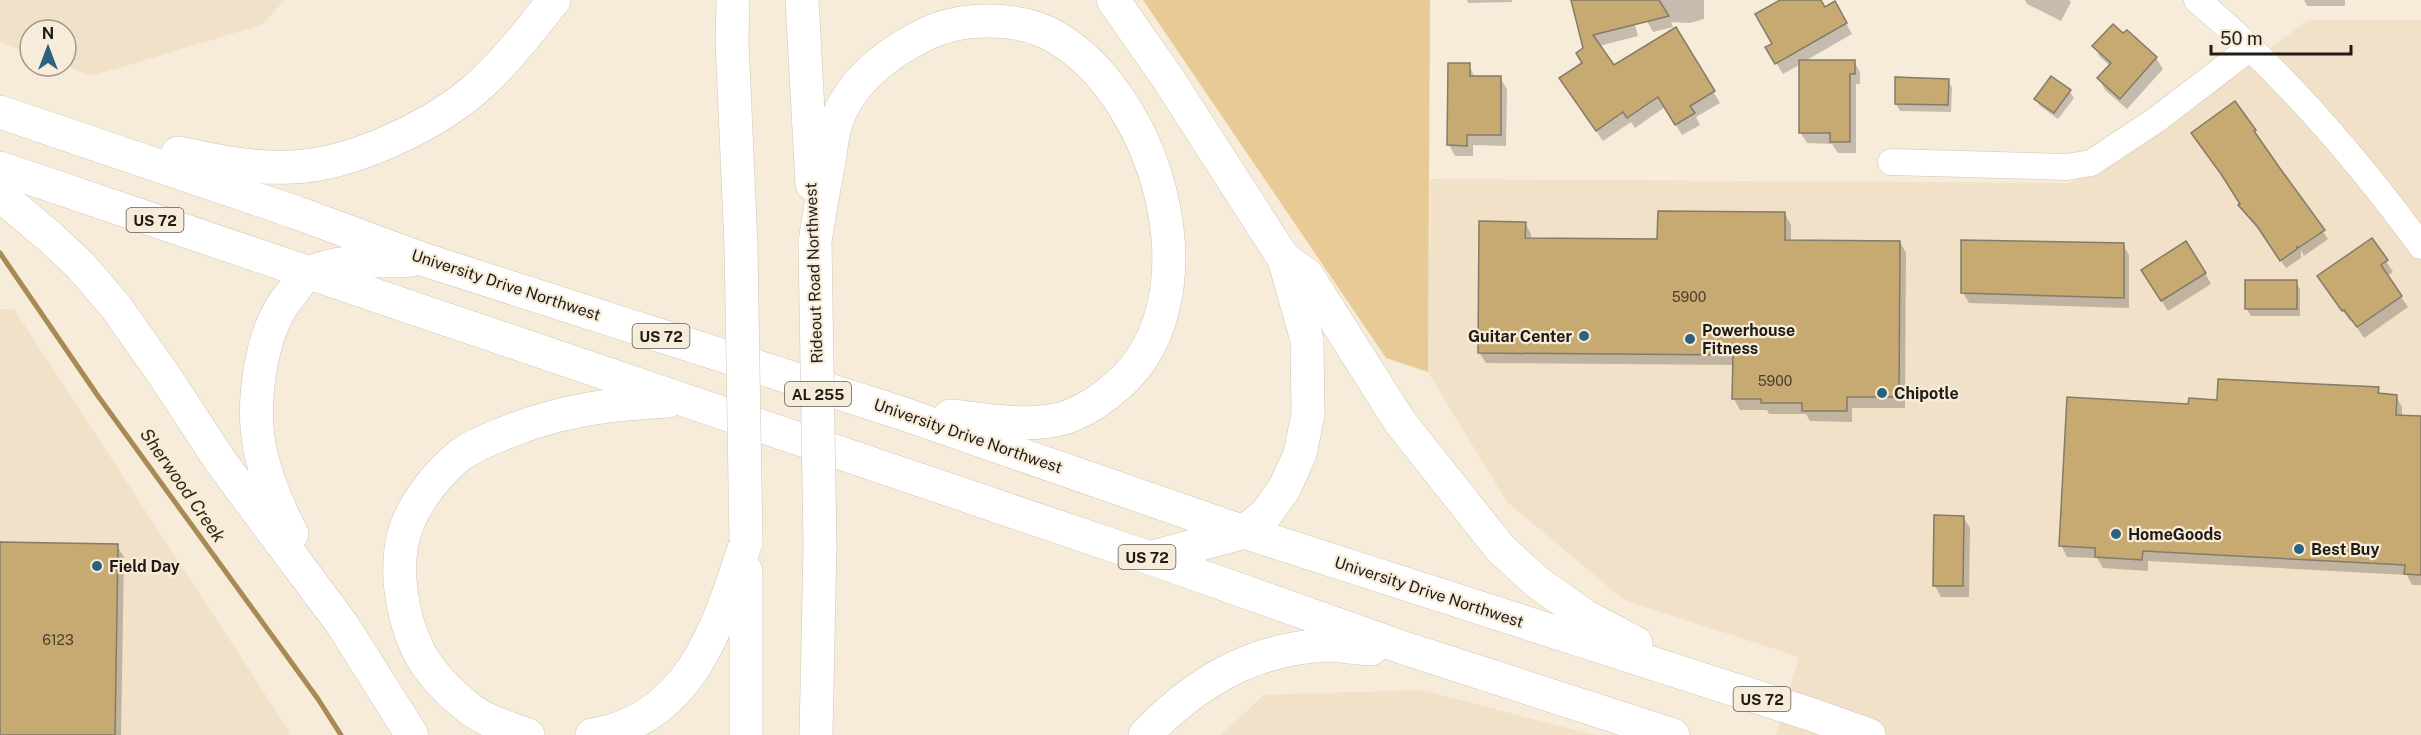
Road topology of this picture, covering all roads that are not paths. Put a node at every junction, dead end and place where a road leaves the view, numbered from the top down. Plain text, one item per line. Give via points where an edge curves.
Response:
1 (554, 0) edge
2 (733, 0) edge
3 (802, 0) edge
4 (1113, 0) edge
5 (2197, 0) edge
6 (2250, 48) junction
7 (0, 112) edge
8 (1891, 162) dead end
9 (0, 168) edge
10 (0, 195) edge
11 (815, 242) junction
12 (2421, 246) edge
13 (422, 259) junction
14 (1284, 259) junction
15 (309, 273) junction
16 (684, 400) junction
17 (901, 413) junction
18 (1244, 532) junction
19 (746, 542) junction
20 (1150, 558) junction
21 (342, 624) junction
22 (1404, 648) junction
23 (1712, 683) junction
24 (412, 735) edge
25 (528, 735) edge
26 (592, 735) edge
27 (746, 735) edge
28 (816, 735) edge
29 (1145, 735) edge
30 (1673, 735) edge
31 (1869, 735) edge

1 - 7 highway via 518,46 480,85 429,121 389,142 331,162 292,167 238,166
2 - 19 highway, bridge
3 - 11 highway, Rideout Road Northwest / AL 255
4 - 14 highway
5 - 6 street
6 - 8 street via 2156,120 2091,162 2067,167
6 - 12 street via 2329,129
7 - 13 highway, University Drive Northwest / US 72
9 - 15 highway, US 72
10 - 21 highway via 81,266 116,306 221,462
11 - 17 highway via 836,123 852,92 898,48 936,29 969,21 1035,28 1087,60 1126,109 1149,157 1166,216 1170,255 1167,292 1159,321 1140,360 1122,383 1093,405 1058,420 1019,424
11 - 28 highway, Rideout Road Northwest / AL 255, bridge via 820,546
13 - 15 highway via 337,265
13 - 17 highway, University Drive Northwest / US 72
14 - 18 highway via 1307,340 1308,414 1299,454 1284,489 1266,514
14 - 23 highway via 1307,275 1400,422 1500,548 1537,582 1585,615
15 - 16 highway, US 72
15 - 21 highway via 277,312 264,348 258,378 259,446 274,497
16 - 20 highway, US 72
16 - 25 highway via 575,411 533,421 493,438 462,454 440,472 408,523 401,552 401,577 406,617 420,652 441,682 472,710
17 - 18 highway, University Drive Northwest / US 72
18 - 20 highway
18 - 23 highway, University Drive Northwest / US 72
19 - 26 highway via 710,644 680,687 650,715 611,732
19 - 27 highway
20 - 22 highway, US 72
21 - 24 highway
22 - 29 highway via 1370,650 1328,645 1254,658 1196,690
22 - 30 highway, US 72
23 - 31 highway, University Drive Northwest / US 72

